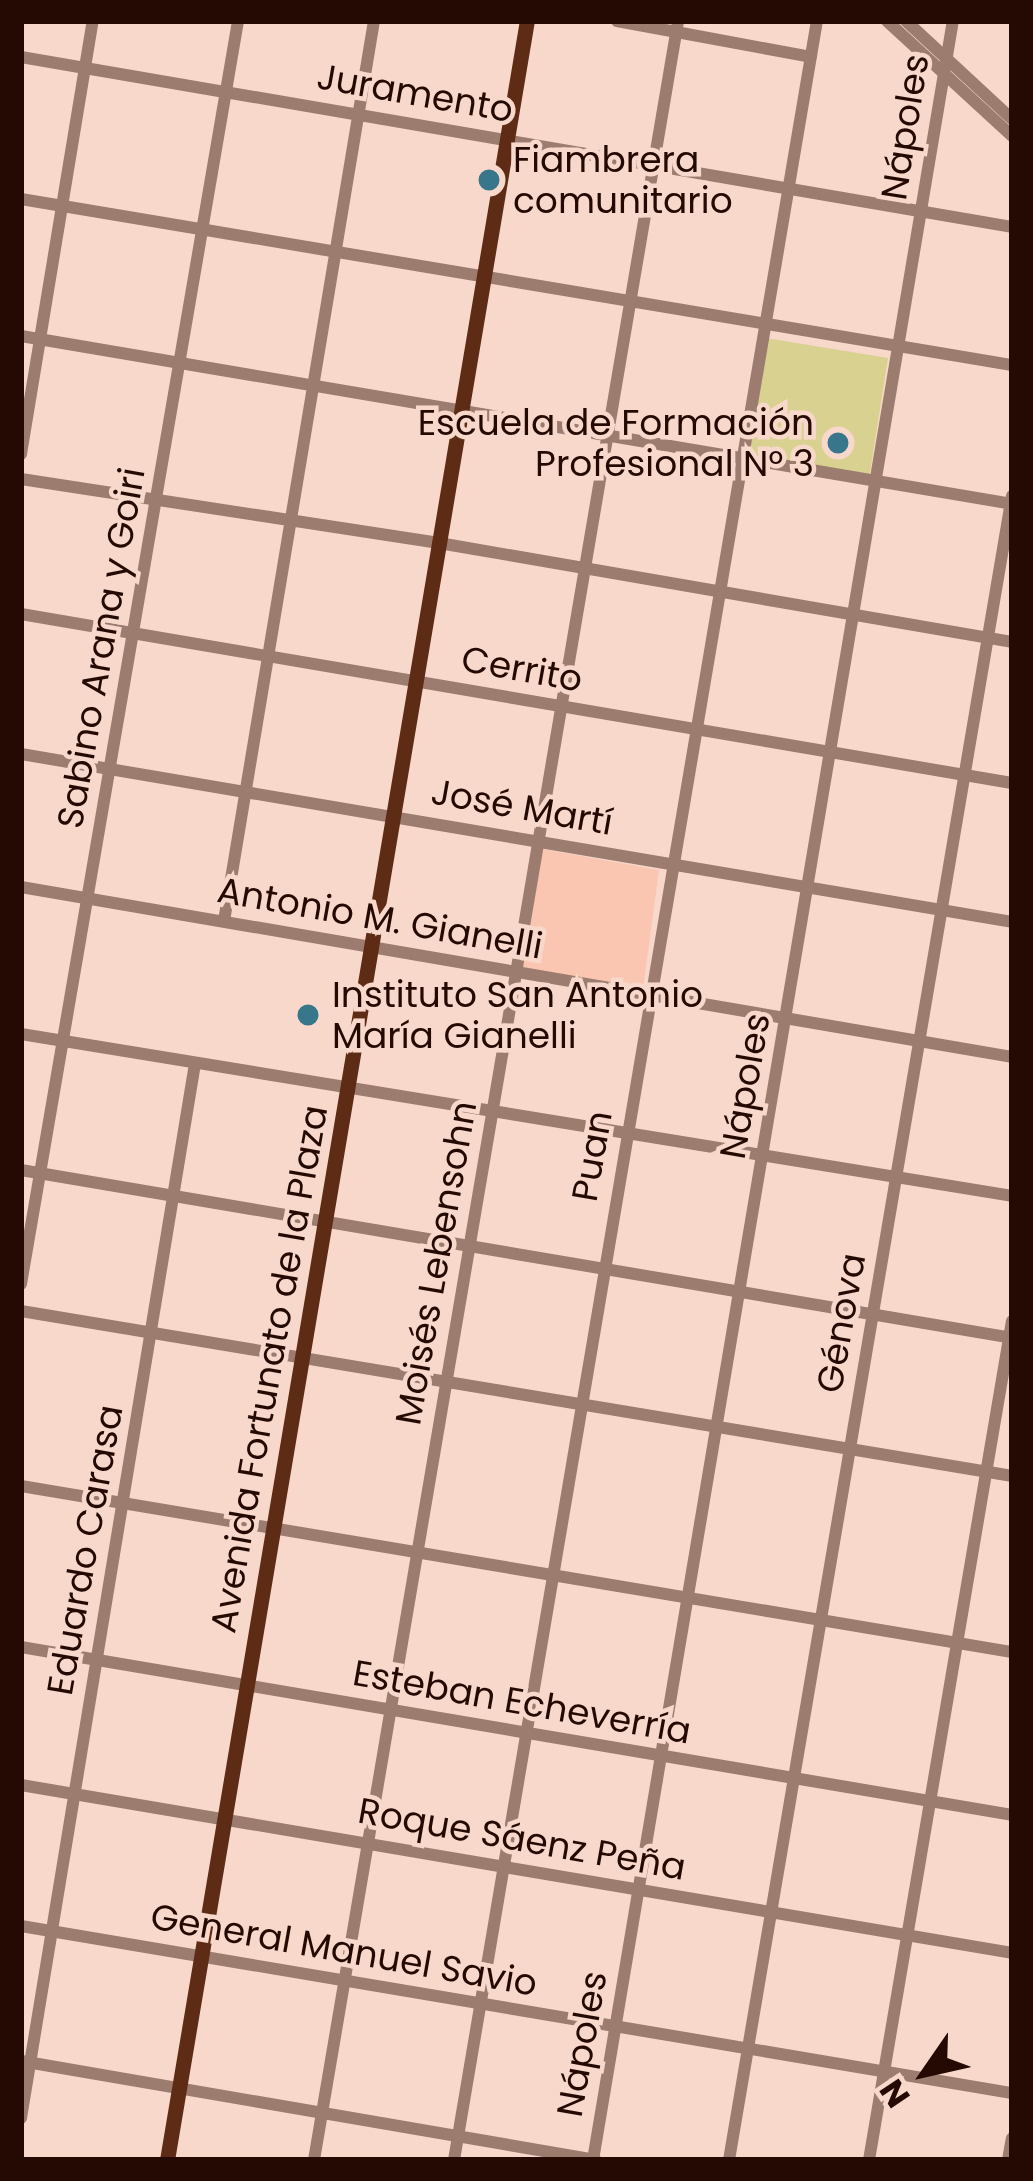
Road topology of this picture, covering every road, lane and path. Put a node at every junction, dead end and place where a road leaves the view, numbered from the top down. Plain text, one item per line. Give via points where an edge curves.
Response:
1 (93, 21) edge
2 (238, 21) edge
3 (374, 21) edge
4 (527, 21) edge
5 (617, 21) edge
6 (817, 21) edge
7 (887, 21) edge
8 (906, 21) edge
9 (952, 21) edge
10 (677, 26) edge
11 (21, 57) edge
12 (811, 58) junction
13 (945, 66) junction
14 (84, 68) junction
15 (226, 92) junction
16 (359, 114) junction
17 (1012, 119) edge
18 (1012, 136) edge
19 (507, 139) junction
20 (654, 163) junction
21 (787, 188) junction
22 (21, 199) edge
23 (63, 206) junction
24 (922, 212) junction
25 (1012, 227) edge
26 (202, 231) junction
27 (335, 256) junction
28 (485, 276) junction
29 (630, 301) junction
30 (762, 323) junction
31 (21, 336) edge
32 (41, 339) junction
33 (896, 345) junction
34 (180, 362) junction
35 (1012, 364) edge
36 (313, 385) junction
37 (462, 410) junction
38 (608, 435) junction
39 (21, 454) edge
40 (740, 458) junction
41 (21, 479) edge
42 (873, 480) junction
43 (156, 500) junction
44 (1012, 501) edge
45 (291, 521) junction
46 (439, 544) junction
47 (585, 568) junction
48 (717, 592) junction
49 (21, 614) edge
50 (850, 614) junction
51 (134, 633) junction
52 (988, 638) junction
53 (1012, 642) edge
54 (268, 656) junction
55 (416, 681) junction
56 (561, 706) junction
57 (694, 729) junction
58 (832, 753) junction
59 (21, 754) edge
60 (111, 769) junction
61 (964, 775) junction
62 (1012, 783) edge
63 (245, 790) junction
64 (394, 814) junction
65 (538, 840) junction
66 (671, 865) junction
67 (21, 886) edge
68 (809, 888) junction
69 (89, 898) junction
70 (941, 910) junction
71 (224, 921) junction
72 (1012, 922) edge
73 (371, 946) junction
74 (516, 971) junction
75 (650, 994) junction
76 (787, 1018) junction
77 (21, 1034) edge
78 (65, 1041) junction
79 (919, 1041) junction
80 (1012, 1057) edge
81 (195, 1063) junction
82 (347, 1088) junction
83 (493, 1108) junction
84 (627, 1130) junction
85 (764, 1154) junction
86 (21, 1170) edge
87 (42, 1174) junction
88 (896, 1176) junction
89 (172, 1195) junction
90 (1012, 1196) edge
91 (324, 1221) junction
92 (469, 1249) junction
93 (603, 1271) junction
94 (21, 1284) edge
95 (740, 1294) junction
96 (21, 1310) edge
97 (873, 1316) junction
98 (1012, 1321) edge
99 (153, 1333) junction
100 (1010, 1338) edge
101 (303, 1358) junction
102 (446, 1382) junction
103 (580, 1405) junction
104 (717, 1427) junction
105 (850, 1450) junction
106 (986, 1472) junction
107 (1012, 1476) edge
108 (21, 1486) edge
109 (122, 1503) junction
110 (273, 1528) junction
111 (418, 1553) junction
112 (552, 1575) junction
113 (688, 1598) junction
114 (821, 1620) junction
115 (957, 1643) junction
116 (21, 1647) edge
117 (1012, 1652) edge
118 (96, 1660) junction
119 (247, 1685) junction
120 (391, 1710) junction
121 (525, 1732) junction
122 (661, 1756) junction
123 (794, 1778) junction
124 (21, 1785) edge
125 (74, 1794) junction
126 (930, 1801) junction
127 (1012, 1815) edge
128 (224, 1819) junction
129 (368, 1844) junction
130 (503, 1866) junction
131 (639, 1889) junction
132 (771, 1912) junction
133 (21, 1926) edge
134 (51, 1931) junction
135 (910, 1935) junction
136 (1012, 1952) edge
137 (200, 1956) junction
138 (345, 1980) junction
139 (479, 2003) junction
140 (615, 2026) junction
141 (748, 2049) junction
142 (26, 2062) edge
143 (884, 2072) junction
144 (178, 2088) junction
145 (1012, 2093) edge
146 (322, 2113) junction
147 (21, 2118) edge
148 (458, 2136) junction
149 (1012, 2138) edge
150 (167, 2160) edge
151 (314, 2160) edge
152 (454, 2160) edge
153 (594, 2160) edge
154 (729, 2160) edge
155 (869, 2160) edge
156 (1008, 2160) edge

1 - 14 street
2 - 15 street, Sabino Arana y Goiri
3 - 16 street
4 - 19 main road, Avenida Fortunato de la Plaza
5 - 10 street
6 - 12 street, Puan
7 - 13 street
8 - 13 street
9 - 13 street, Nápoles
10 - 12 street
10 - 20 street, Moisés Lebensohn
11 - 14 street, Juramento
12 - 21 street, Puan
13 - 17 street
13 - 18 street
13 - 24 street, Nápoles
14 - 15 street, Juramento
14 - 23 street
15 - 16 street, Juramento
15 - 26 street, Sabino Arana y Goiri
16 - 19 street, Juramento
16 - 27 street
19 - 20 street, Juramento
19 - 28 main road, Avenida Fortunato de la Plaza
20 - 21 street, Juramento
20 - 29 street, Moisés Lebensohn
21 - 24 street, Juramento
21 - 30 street, Puan
22 - 23 street
23 - 26 street
23 - 32 street
24 - 25 street, Juramento
24 - 33 street, Nápoles
26 - 27 street
26 - 34 street, Sabino Arana y Goiri
27 - 28 street
27 - 36 street
28 - 29 street
28 - 37 main road, Avenida Fortunato de la Plaza
29 - 30 street
29 - 38 street, Moisés Lebensohn
30 - 33 street
30 - 40 street, Puan
31 - 32 street
32 - 34 street
32 - 39 street
33 - 35 street
33 - 42 street, Nápoles
34 - 36 street
34 - 43 street, Sabino Arana y Goiri
36 - 37 street
36 - 45 street
37 - 38 street
37 - 46 main road, Avenida Fortunato de la Plaza
38 - 40 street
38 - 47 street, Moisés Lebensohn
40 - 42 street
40 - 48 street, Puan
41 - 43 street
42 - 44 street
42 - 50 street, Nápoles
43 - 45 street
43 - 51 street, Sabino Arana y Goiri
44 - 52 street, Génova
45 - 46 street
45 - 54 street
46 - 47 street
46 - 55 main road, Avenida Fortunato de la Plaza
47 - 48 street
47 - 56 street, Moisés Lebensohn
48 - 50 street
48 - 57 street, Puan
49 - 51 street, Cerrito
50 - 52 street
50 - 58 street, Nápoles
51 - 54 street, Cerrito
51 - 60 street, Sabino Arana y Goiri
52 - 53 street
52 - 61 street, Génova
54 - 55 street, Cerrito
54 - 63 street
55 - 56 street, Cerrito
55 - 64 main road, Avenida Fortunato de la Plaza
56 - 57 street, Cerrito
56 - 65 street, Moisés Lebensohn
57 - 58 street, Cerrito
57 - 66 street, Puan
58 - 61 street, Cerrito
58 - 68 street, Nápoles
59 - 60 street, José Martí
60 - 63 street, José Martí
60 - 69 street, Sabino Arana y Goiri
61 - 62 street, Cerrito
61 - 70 street, Génova
63 - 64 street, José Martí
63 - 71 street
64 - 65 street, José Martí
64 - 73 main road, Avenida Fortunato de la Plaza
65 - 66 street, José Martí
65 - 74 street, Moisés Lebensohn
66 - 68 street, José Martí
66 - 75 street, Puan
67 - 69 street, Antonio M. Gianelli
68 - 70 street, José Martí
68 - 76 street, Nápoles
69 - 71 street, Antonio M. Gianelli
69 - 78 street, Sabino Arana y Goiri
70 - 72 street, José Martí
70 - 79 street, Génova
71 - 73 street, Antonio M. Gianelli
73 - 74 street, Antonio M. Gianelli
73 - 82 main road, Avenida Fortunato de la Plaza
74 - 75 street, Antonio M. Gianelli
74 - 83 street, Moisés Lebensohn
75 - 76 street, Antonio M. Gianelli
75 - 84 street, Puan
76 - 79 street, Antonio M. Gianelli
76 - 85 street, Nápoles
77 - 78 street
78 - 81 street
78 - 87 street, Sabino Arana y Goiri
79 - 80 street, Antonio M. Gianelli
79 - 88 street, Génova
81 - 82 street
81 - 89 street, Eduardo Carasa
82 - 83 street
82 - 91 main road, Avenida Fortunato de la Plaza
83 - 84 street
83 - 92 street, Moisés Lebensohn
84 - 85 street
84 - 93 street, Puan
85 - 88 street
85 - 95 street, Nápoles
86 - 87 street
87 - 89 street
87 - 94 street, Sabino Arana y Goiri
88 - 90 street
88 - 97 street, Génova
89 - 91 street
89 - 99 street, Eduardo Carasa
91 - 92 street
91 - 101 main road, Avenida Fortunato de la Plaza
92 - 93 street
92 - 102 street, Moisés Lebensohn
93 - 95 street
93 - 103 street, Puan
95 - 97 street
95 - 104 street, Nápoles
96 - 99 street
97 - 100 street
97 - 105 street, Génova
98 - 100 street
99 - 101 street
99 - 109 street, Eduardo Carasa
100 - 106 street
101 - 102 street
101 - 110 main road, Avenida Fortunato de la Plaza
102 - 103 street
102 - 111 street, Moisés Lebensohn
103 - 104 street
103 - 112 street, Puan
104 - 105 street
104 - 113 street, Nápoles
105 - 106 street
105 - 114 street, Génova
106 - 107 street
106 - 115 street
108 - 109 street
109 - 110 street
109 - 118 street, Eduardo Carasa
110 - 111 street
110 - 119 main road, Avenida Fortunato de la Plaza
111 - 112 street
111 - 120 street, Moisés Lebensohn
112 - 113 street
112 - 121 street, Puan
113 - 114 street
113 - 122 street, Nápoles
114 - 115 street
114 - 123 street, Génova
115 - 117 street
115 - 126 street
116 - 118 street, Esteban Echeverría
118 - 119 street, Esteban Echeverría
118 - 125 street, Eduardo Carasa
119 - 120 street, Esteban Echeverría
119 - 128 main road, Avenida Fortunato de la Plaza
120 - 121 street, Esteban Echeverría
120 - 129 street, Moisés Lebensohn
121 - 122 street, Esteban Echeverría
121 - 130 street, Puan
122 - 123 street, Esteban Echeverría
122 - 131 street, Nápoles
123 - 126 street, Esteban Echeverría
123 - 132 street, Génova
124 - 125 street, Roque Sáenz Peña
125 - 128 street, Roque Sáenz Peña
125 - 134 street, Eduardo Carasa
126 - 127 street, Esteban Echeverría
126 - 135 street
128 - 129 street, Roque Sáenz Peña
128 - 137 main road, Avenida Fortunato de la Plaza
129 - 130 street, Roque Sáenz Peña
129 - 138 street, Moisés Lebensohn
130 - 131 street, Roque Sáenz Peña
130 - 139 street, Puan
131 - 132 street, Roque Sáenz Peña
131 - 140 street, Nápoles
132 - 135 street, Roque Sáenz Peña
132 - 141 street, Génova
133 - 134 street, General Manuel Savio
134 - 137 street, General Manuel Savio
134 - 142 street, Eduardo Carasa
135 - 136 street, Roque Sáenz Peña
135 - 143 street
137 - 138 street, General Manuel Savio
137 - 144 main road, Avenida Fortunato de la Plaza
138 - 139 street, General Manuel Savio
138 - 146 street, Moisés Lebensohn
139 - 140 street, General Manuel Savio
139 - 148 street, Puan
140 - 141 street, General Manuel Savio
140 - 153 street, Nápoles
141 - 143 street, General Manuel Savio
141 - 154 street, Génova
142 - 144 street
142 - 147 street, Eduardo Carasa
143 - 145 street, General Manuel Savio
143 - 155 street
144 - 146 street
144 - 150 main road, Avenida Fortunato de la Plaza
146 - 148 street
146 - 151 street, Moisés Lebensohn
148 - 152 street, Puan
148 - 153 street
149 - 156 street

